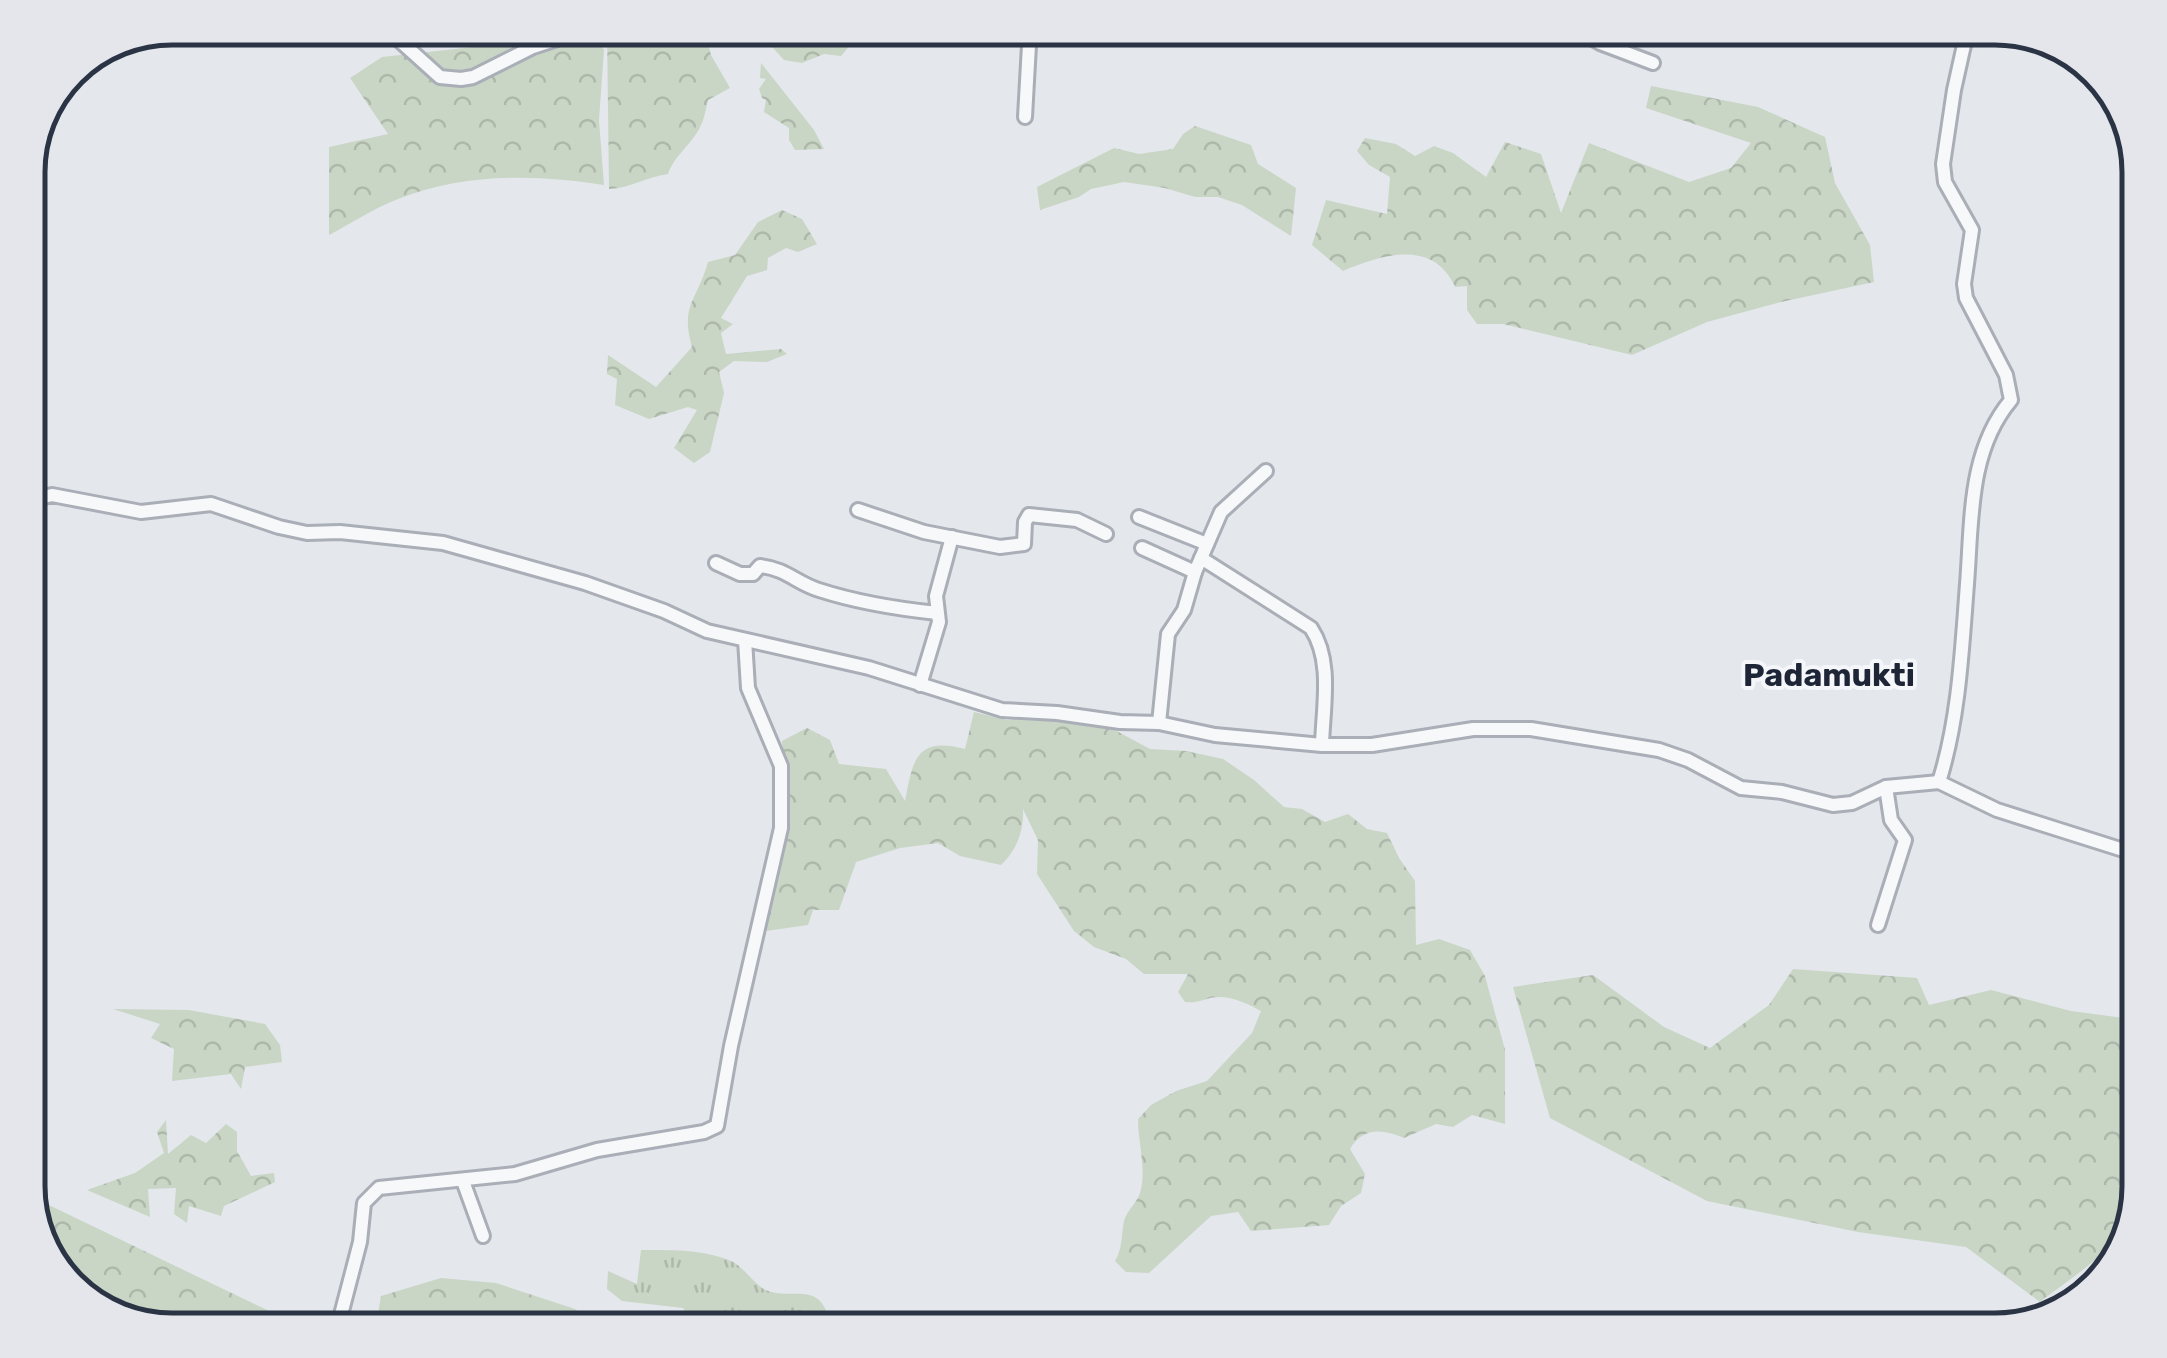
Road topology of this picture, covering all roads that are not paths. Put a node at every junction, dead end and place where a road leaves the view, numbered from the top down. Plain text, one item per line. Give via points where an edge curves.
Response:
1 (405, 45) edge
2 (539, 45) edge
3 (1029, 45) edge
4 (1605, 45) edge
5 (1964, 45) edge
6 (1653, 64) dead end
7 (1025, 117) dead end
8 (1266, 471) dead end
9 (45, 497) edge
10 (858, 510) dead end
11 (1139, 517) dead end
12 (1106, 534) dead end
13 (952, 537) junction
14 (1207, 544) junction
15 (1142, 548) dead end
16 (716, 563) dead end
17 (1198, 565) junction
18 (937, 613) junction
19 (745, 640) junction
20 (920, 685) junction
21 (1159, 723) junction
22 (1322, 745) junction
23 (1939, 782) junction
24 (1886, 787) junction
25 (2122, 849) edge
26 (1878, 926) dead end
27 (464, 1180) junction
28 (483, 1236) dead end
29 (342, 1313) edge

1 - 2 street via 440,77 461,79
3 - 7 street
4 - 6 street
5 - 23 street via 1944,177 1972,230 1966,298 2006,375 2011,400 1989,430 1974,489 1951,739
8 - 14 street via 1222,510
9 - 19 street via 141,512 211,504 278,528 444,543
10 - 13 street
11 - 14 street
12 - 13 street via 1077,520 1043,515 1027,516 1020,546
13 - 18 street
14 - 17 street
15 - 17 street
16 - 18 street via 742,574 778,568 859,602
17 - 21 street via 1168,634
17 - 22 street via 1311,628 1324,665
18 - 20 street
19 - 20 street
19 - 27 street via 748,688 781,766 781,828 717,1126
20 - 21 street via 1002,710
21 - 22 street
22 - 24 street via 1531,729 1659,750 1741,788 1833,805
23 - 24 street
23 - 25 street via 1997,810
24 - 26 street via 1890,820 1905,840
27 - 28 street
27 - 29 street via 380,1188 369,1195

